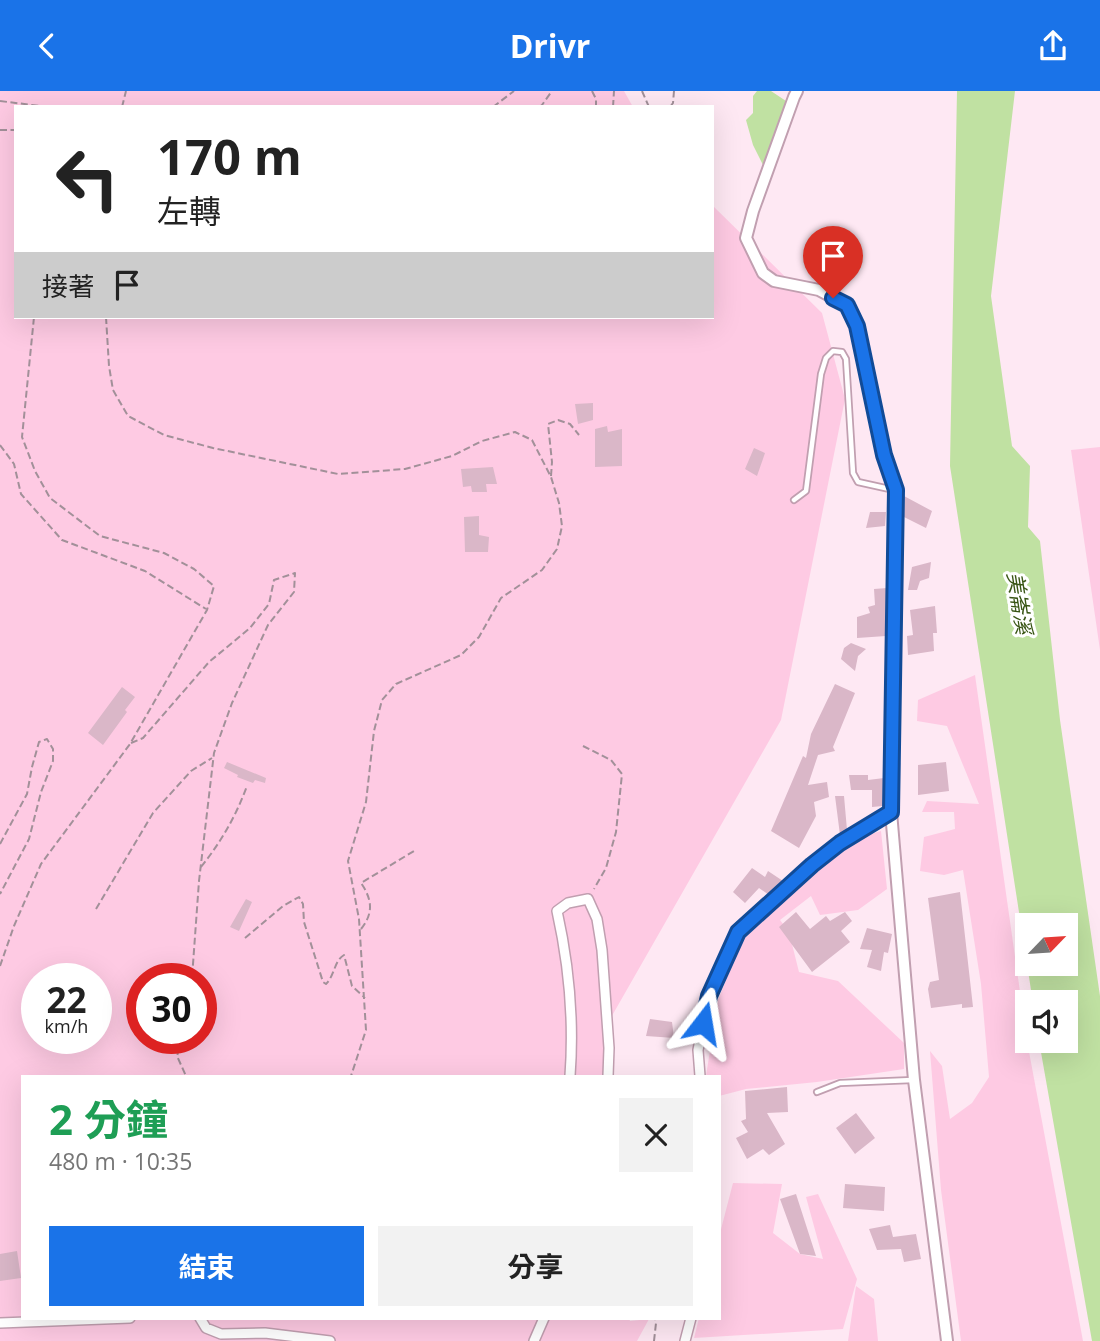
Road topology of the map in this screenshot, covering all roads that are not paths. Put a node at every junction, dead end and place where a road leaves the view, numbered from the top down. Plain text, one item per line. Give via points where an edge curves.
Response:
1 (797, 91) edge
2 (896, 490) junction
3 (794, 500) dead end
4 (891, 812) junction
5 (570, 1075) edge
6 (608, 1075) edge
7 (700, 1075) edge
8 (914, 1080) junction
9 (817, 1092) dead end
10 (78, 1320) edge
11 (201, 1320) edge
12 (543, 1320) edge
13 (690, 1320) edge
14 (0, 1323) edge
15 (330, 1341) edge
16 (534, 1341) edge
17 (685, 1341) edge
18 (947, 1341) edge

1 - 2 street via 746,238 762,273 774,281 818,291 847,305 857,326 884,455
2 - 3 lane via 858,482 853,473 846,359 842,352 833,352 821,374 809,483
2 - 4 street
4 - 7 street via 840,843 738,932 709,996 698,1050
4 - 8 street
5 - 6 street via 573,1043 557,911 588,899 602,950
8 - 9 lane via 840,1083
8 - 18 street
10 - 14 street
11 - 15 street via 206,1328 220,1334 265,1333
12 - 16 street
13 - 17 street

